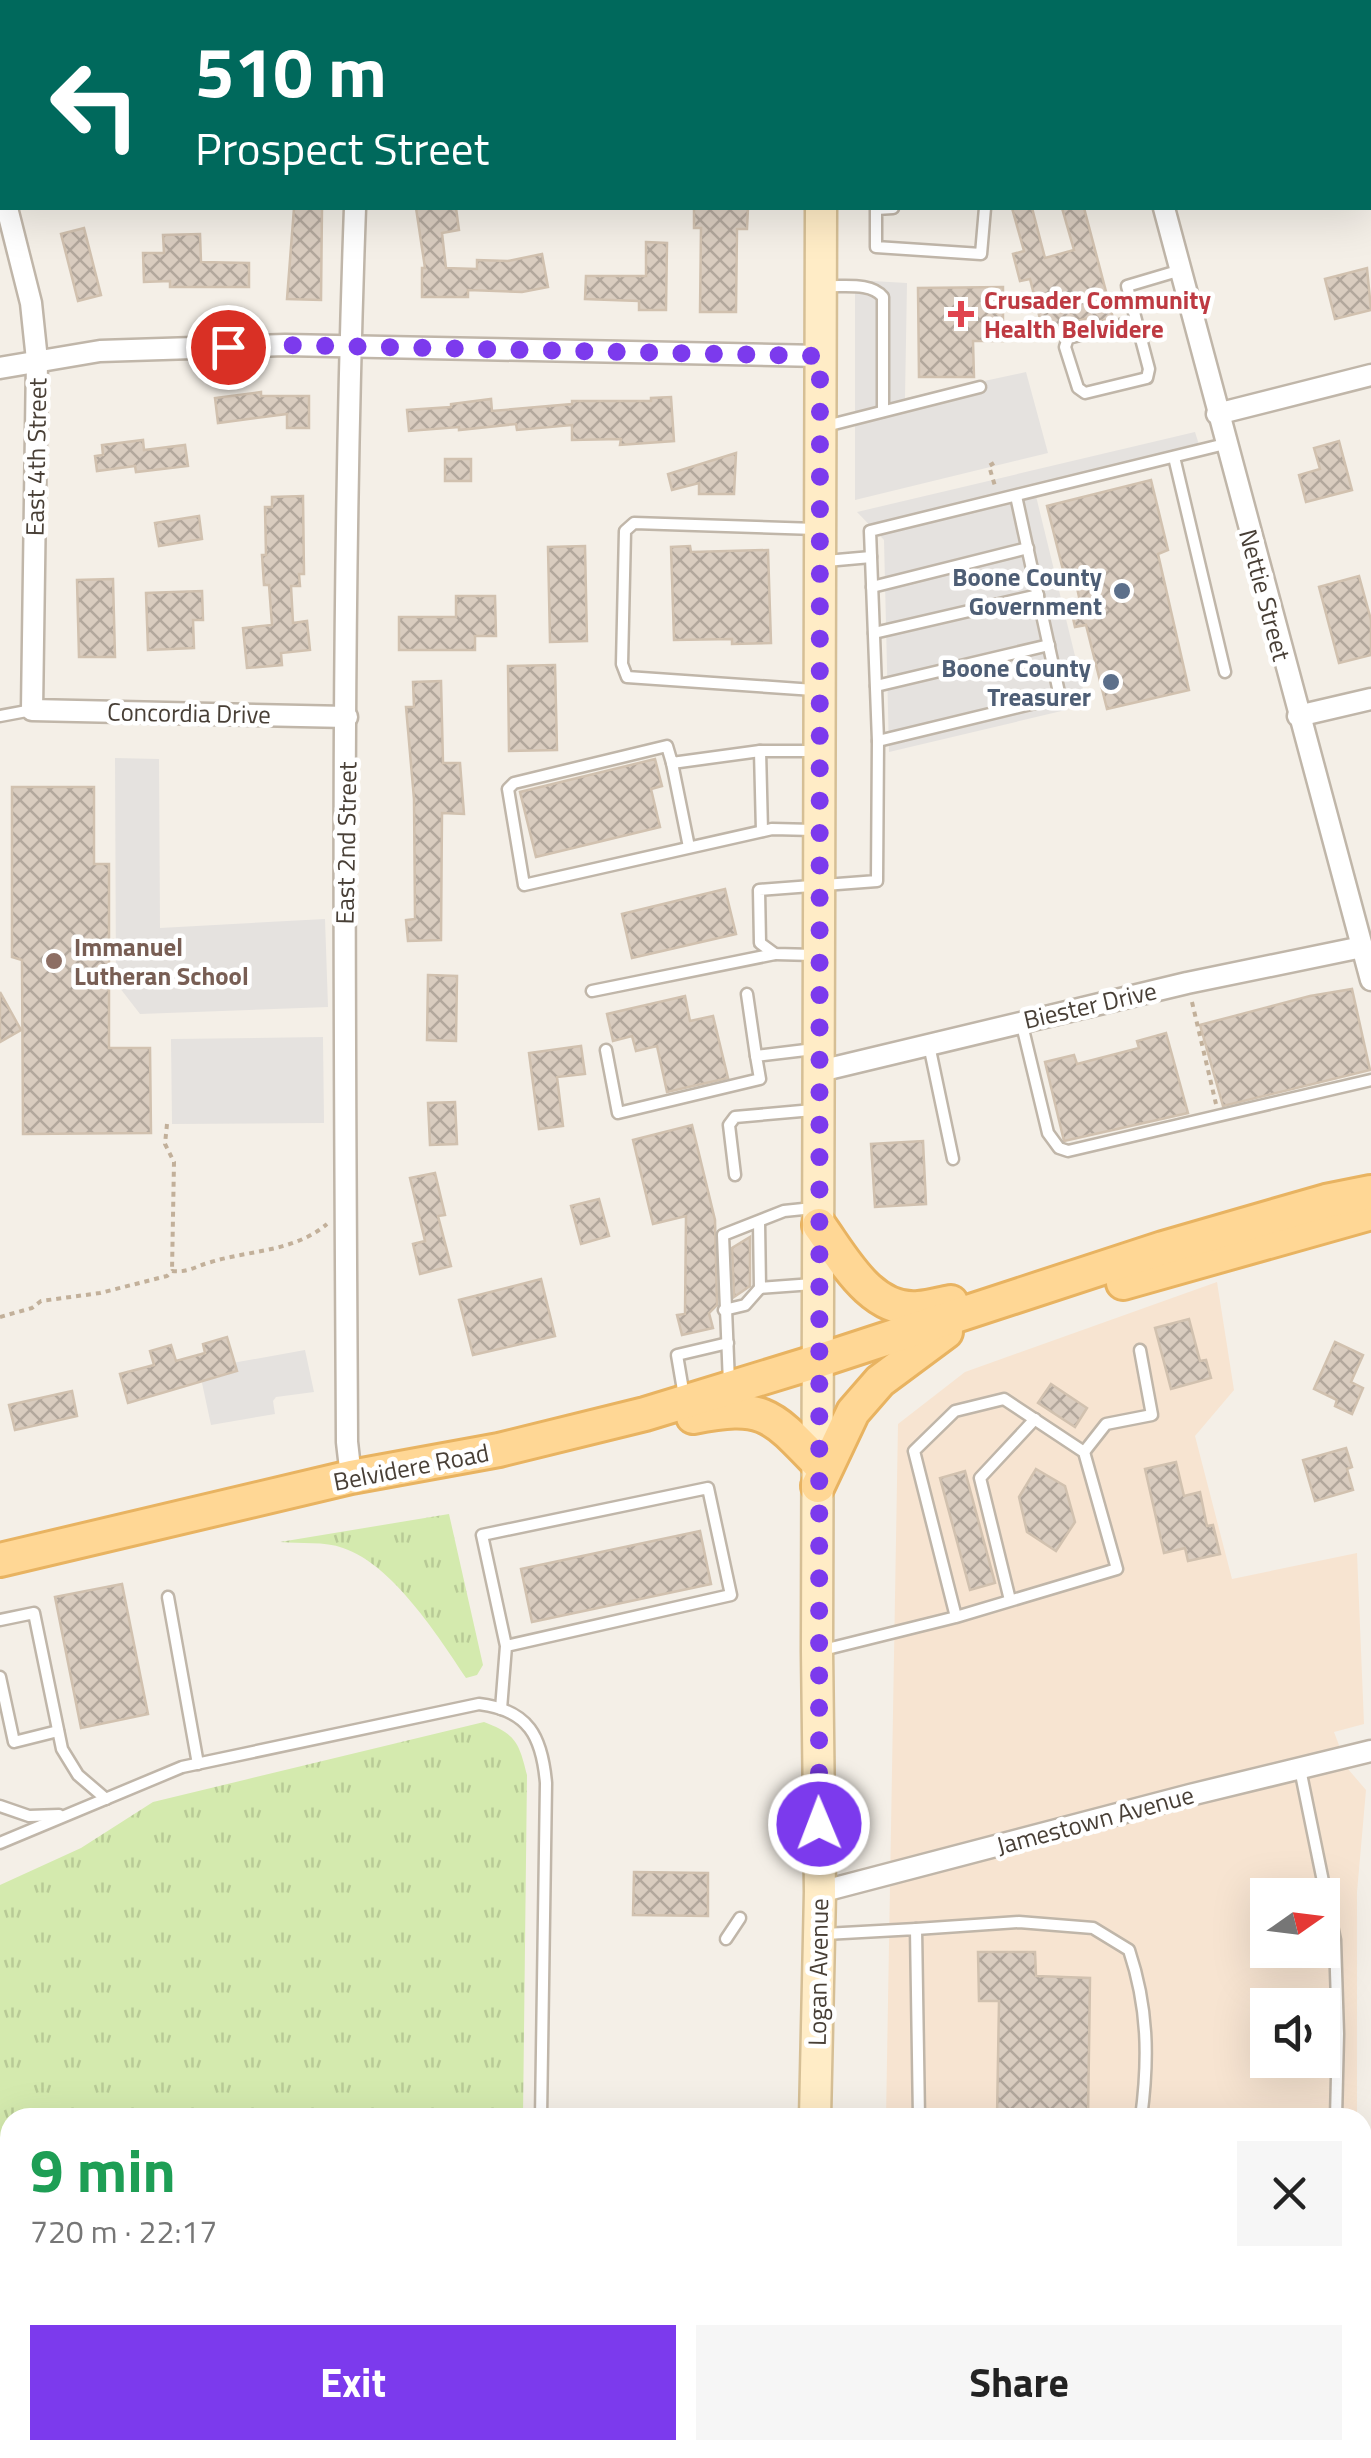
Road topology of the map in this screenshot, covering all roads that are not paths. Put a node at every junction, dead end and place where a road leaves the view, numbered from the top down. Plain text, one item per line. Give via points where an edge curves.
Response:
1 (7, 210) edge
2 (355, 210) edge
3 (821, 210) edge
4 (876, 210) edge
5 (985, 210) edge
6 (1165, 210) edge
7 (1180, 270) junction
8 (820, 286) junction
9 (1136, 321) junction
10 (350, 346) junction
11 (820, 356) junction
12 (37, 360) junction
13 (0, 368) edge
14 (1371, 375) edge
15 (980, 386) dead end
16 (884, 412) junction
17 (1218, 414) junction
18 (820, 428) junction
19 (1225, 444) junction
20 (1174, 456) junction
21 (1016, 496) junction
22 (820, 529) junction
23 (1028, 548) junction
24 (872, 557) junction
25 (820, 561) junction
26 (872, 587) junction
27 (1038, 595) junction
28 (874, 634) junction
29 (1049, 645) junction
30 (1226, 672) dead end
31 (876, 686) junction
32 (820, 690) junction
33 (1371, 700) edge
34 (32, 710) junction
35 (0, 716) edge
36 (1298, 716) junction
37 (347, 717) junction
38 (878, 741) junction
39 (760, 751) junction
40 (820, 752) junction
41 (672, 762) junction
42 (820, 830) junction
43 (762, 831) junction
44 (689, 847) junction
45 (820, 885) junction
46 (775, 954) junction
47 (820, 955) junction
48 (1367, 963) edge
49 (592, 991) dead end
50 (747, 994) dead end
51 (1020, 1021) junction
52 (928, 1044) junction
53 (606, 1050) dead end
54 (756, 1056) junction
55 (820, 1060) junction
56 (1371, 1080) edge
57 (820, 1109) junction
58 (952, 1158) dead end
59 (734, 1175) dead end
60 (1371, 1192) edge
61 (1371, 1213) edge
62 (819, 1216) junction
63 (758, 1222) junction
64 (819, 1284) junction
65 (760, 1288) junction
66 (1024, 1293) junction
67 (724, 1310) junction
68 (946, 1332) junction
69 (728, 1343) junction
70 (1140, 1350) dead end
71 (818, 1362) junction
72 (730, 1388) junction
73 (685, 1402) junction
74 (1035, 1420) junction
75 (595, 1426) junction
76 (1084, 1452) junction
77 (818, 1474) junction
78 (351, 1478) junction
79 (0, 1560) edge
80 (168, 1597) dead end
81 (1010, 1600) junction
82 (956, 1616) junction
83 (0, 1620) edge
84 (506, 1646) junction
85 (817, 1651) junction
86 (0, 1677) edge
87 (501, 1709) junction
88 (58, 1730) junction
89 (1371, 1751) edge
90 (198, 1764) junction
91 (1300, 1768) junction
92 (106, 1799) junction
93 (0, 1806) edge
94 (70, 1814) junction
95 (0, 1844) edge
96 (820, 1892) junction
97 (740, 1918) dead end
98 (916, 1929) junction
99 (819, 1935) junction
100 (726, 1939) dead end
101 (541, 2108) edge
102 (815, 2108) edge
103 (919, 2108) edge
104 (1142, 2108) edge
105 (1336, 2108) edge

1 - 12 street, East 4th Street
2 - 10 street, East 2nd Street
3 - 8 main road, Logan Avenue
4 - 5 lane via 876,247 981,254
6 - 7 street, Nettie Street
7 - 9 lane via 1127,286
7 - 17 street, Nettie Street
8 - 11 main road, Logan Avenue
8 - 16 lane via 869,288 883,296
9 - 9 lane via 1147,378 1085,394 1064,347 1068,338
10 - 11 street
10 - 12 street via 100,351
10 - 37 street, East 2nd Street
11 - 18 main road, Logan Avenue
12 - 13 street
12 - 34 street, East 4th Street
14 - 17 street
15 - 16 lane
16 - 18 lane
17 - 19 street, Nettie Street
18 - 22 main road, Logan Avenue
19 - 20 lane
19 - 36 street, Nettie Street
20 - 21 lane
20 - 30 lane
21 - 23 lane
21 - 24 lane via 870,531
22 - 25 main road, Logan Avenue
22 - 32 lane via 634,522 625,531 622,664 627,677
23 - 26 lane
23 - 27 lane
24 - 25 lane
24 - 26 lane
25 - 32 main road, Logan Avenue
26 - 28 lane
27 - 28 lane
27 - 29 lane
28 - 31 lane
29 - 31 lane
29 - 38 lane via 1060,697
31 - 38 lane
32 - 40 main road, Logan Avenue
33 - 36 street
34 - 35 lane
34 - 37 street, Concordia Drive
36 - 48 street, Nettie Street
37 - 78 street, East 2nd Street
38 - 45 lane via 877,881
39 - 40 lane
39 - 41 lane
39 - 43 lane
40 - 42 main road, Logan Avenue
41 - 44 lane
41 - 44 lane via 667,746 514,783 508,789 524,885
42 - 43 lane
42 - 45 main road, Logan Avenue
43 - 44 lane
45 - 46 lane via 760,890 760,944
45 - 47 main road, Logan Avenue
46 - 47 lane
46 - 49 lane
47 - 55 main road, Logan Avenue
48 - 51 street, Biester Drive via 1187,982
50 - 54 lane
51 - 52 street, Biester Drive
51 - 56 lane via 1048,1133 1059,1148 1083,1149
52 - 55 street, Biester Drive
52 - 58 lane
53 - 54 lane via 618,1113 760,1078
54 - 55 lane
55 - 57 main road, Logan Avenue
57 - 59 lane via 735,1117 729,1125
57 - 62 main road, Logan Avenue
60 - 66 main road
61 - 68 main road
62 - 63 lane via 784,1211
62 - 64 main road, Logan Avenue
62 - 66 main road via 867,1290 895,1305 916,1309
63 - 65 lane
63 - 67 lane via 723,1235
64 - 65 lane
64 - 71 main road, Logan Avenue
65 - 67 lane via 745,1305
66 - 71 main road
67 - 69 lane
68 - 71 main road
68 - 77 main road via 880,1381 853,1412
69 - 72 lane
69 - 73 lane via 677,1355
70 - 76 lane via 1152,1415 1106,1424
71 - 72 main road, Belvidere Road
71 - 77 main road, Logan Avenue
72 - 73 main road, Belvidere Road
73 - 75 main road, Belvidere Road
74 - 76 lane
74 - 81 lane via 980,1478
74 - 82 lane via 1004,1399 955,1411 914,1451
75 - 77 main road via 646,1427 754,1411 780,1424
75 - 78 main road, Belvidere Road
76 - 81 lane via 1117,1569
77 - 85 main road, Logan Avenue
78 - 79 main road, Belvidere Road
80 - 90 lane
81 - 82 lane
82 - 85 lane
83 - 88 lane via 34,1613
84 - 84 lane via 482,1535 708,1488 731,1595
84 - 87 lane
85 - 96 main road, Logan Avenue
86 - 88 lane via 14,1742
87 - 90 lane via 479,1704
87 - 101 lane via 528,1724 543,1754 546,1783
88 - 92 lane via 68,1762
89 - 91 street, Jamestown Avenue
90 - 92 lane
91 - 96 street, Jamestown Avenue
91 - 105 lane via 1334,1940
92 - 94 lane
93 - 94 lane via 29,1816
94 - 95 lane
96 - 99 main road, Logan Avenue
97 - 100 lane
98 - 99 lane
98 - 103 lane
98 - 104 lane via 1019,1922 1093,1928 1129,1950 1142,1990 1148,2069
99 - 102 main road, Logan Avenue

